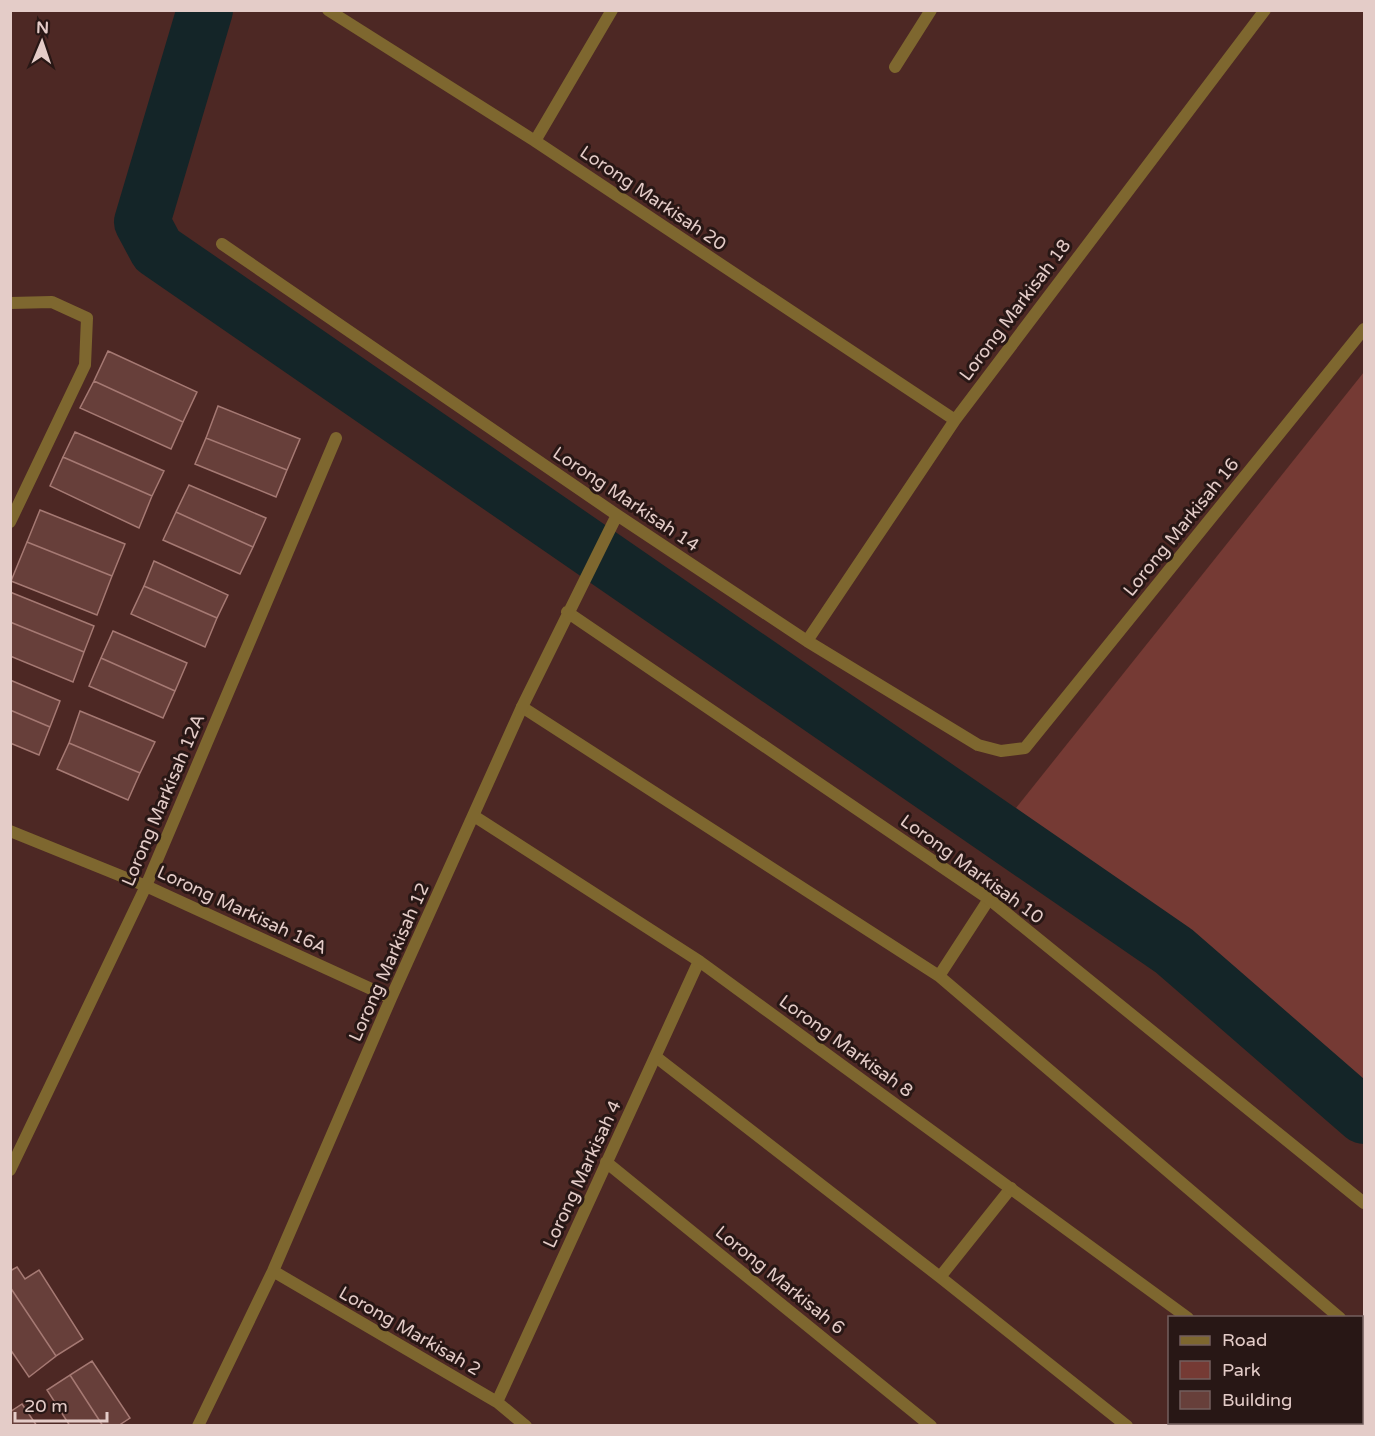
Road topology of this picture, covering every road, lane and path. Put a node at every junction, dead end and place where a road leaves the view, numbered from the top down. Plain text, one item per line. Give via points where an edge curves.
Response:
1 (328, 10) edge
2 (612, 10) edge
3 (930, 10) edge
4 (1265, 10) edge
5 (895, 67) dead end
6 (535, 141) junction
7 (222, 244) dead end
8 (10, 303) edge
9 (1365, 329) edge
10 (955, 420) junction
11 (336, 438) dead end
12 (617, 515) junction
13 (10, 522) edge
14 (567, 612) junction
15 (807, 640) junction
16 (522, 707) junction
17 (1025, 748) joint
18 (474, 816) junction
19 (10, 831) edge
20 (146, 886) junction
21 (989, 899) junction
22 (699, 961) junction
23 (939, 976) junction
24 (391, 998) junction
25 (656, 1057) junction
26 (606, 1162) junction
27 (10, 1170) edge
28 (1011, 1188) junction
29 (1365, 1203) edge
30 (273, 1271) junction
31 (940, 1276) junction
32 (1187, 1316) edge
33 (1339, 1316) edge
34 (497, 1402) junction
35 (198, 1425) edge
36 (526, 1425) edge
37 (931, 1425) edge
38 (1127, 1425) edge

1 - 6 street, Lorong Markisah 20
2 - 6 street
3 - 5 street
4 - 10 street, Lorong Markisah 18
6 - 10 street, Lorong Markisah 20
7 - 12 street, Lorong Markisah 14
8 - 13 street via 52,302 87,318 85,365
9 - 17 street, Lorong Markisah 16
10 - 15 street, Lorong Markisah 18
11 - 20 street, Lorong Markisah 12A
12 - 14 street, Lorong Markisah 12
12 - 15 street, Lorong Markisah 14
14 - 16 street, Lorong Markisah 12
14 - 21 street, Lorong Markisah 10
15 - 17 street, Lorong Markisah 14 via 978,744 1001,751
16 - 18 street, Lorong Markisah 12
16 - 23 street
18 - 22 street, Lorong Markisah 8
18 - 24 street, Lorong Markisah 12
19 - 20 street, Lorong Markisah 16A
20 - 24 street, Lorong Markisah 16A
20 - 27 street, Lorong Markisah 12A
21 - 23 street
21 - 29 street, Lorong Markisah 10
22 - 25 street, Lorong Markisah 4
22 - 28 street, Lorong Markisah 8
23 - 33 street
24 - 30 street, Lorong Markisah 12
25 - 26 street, Lorong Markisah 4
25 - 31 street
26 - 34 street, Lorong Markisah 4
26 - 37 street, Lorong Markisah 6
28 - 31 street
28 - 32 street, Lorong Markisah 8
30 - 34 street, Lorong Markisah 2
30 - 35 street, Lorong Markisah 12
31 - 38 street
34 - 36 street, Lorong Markisah 2

